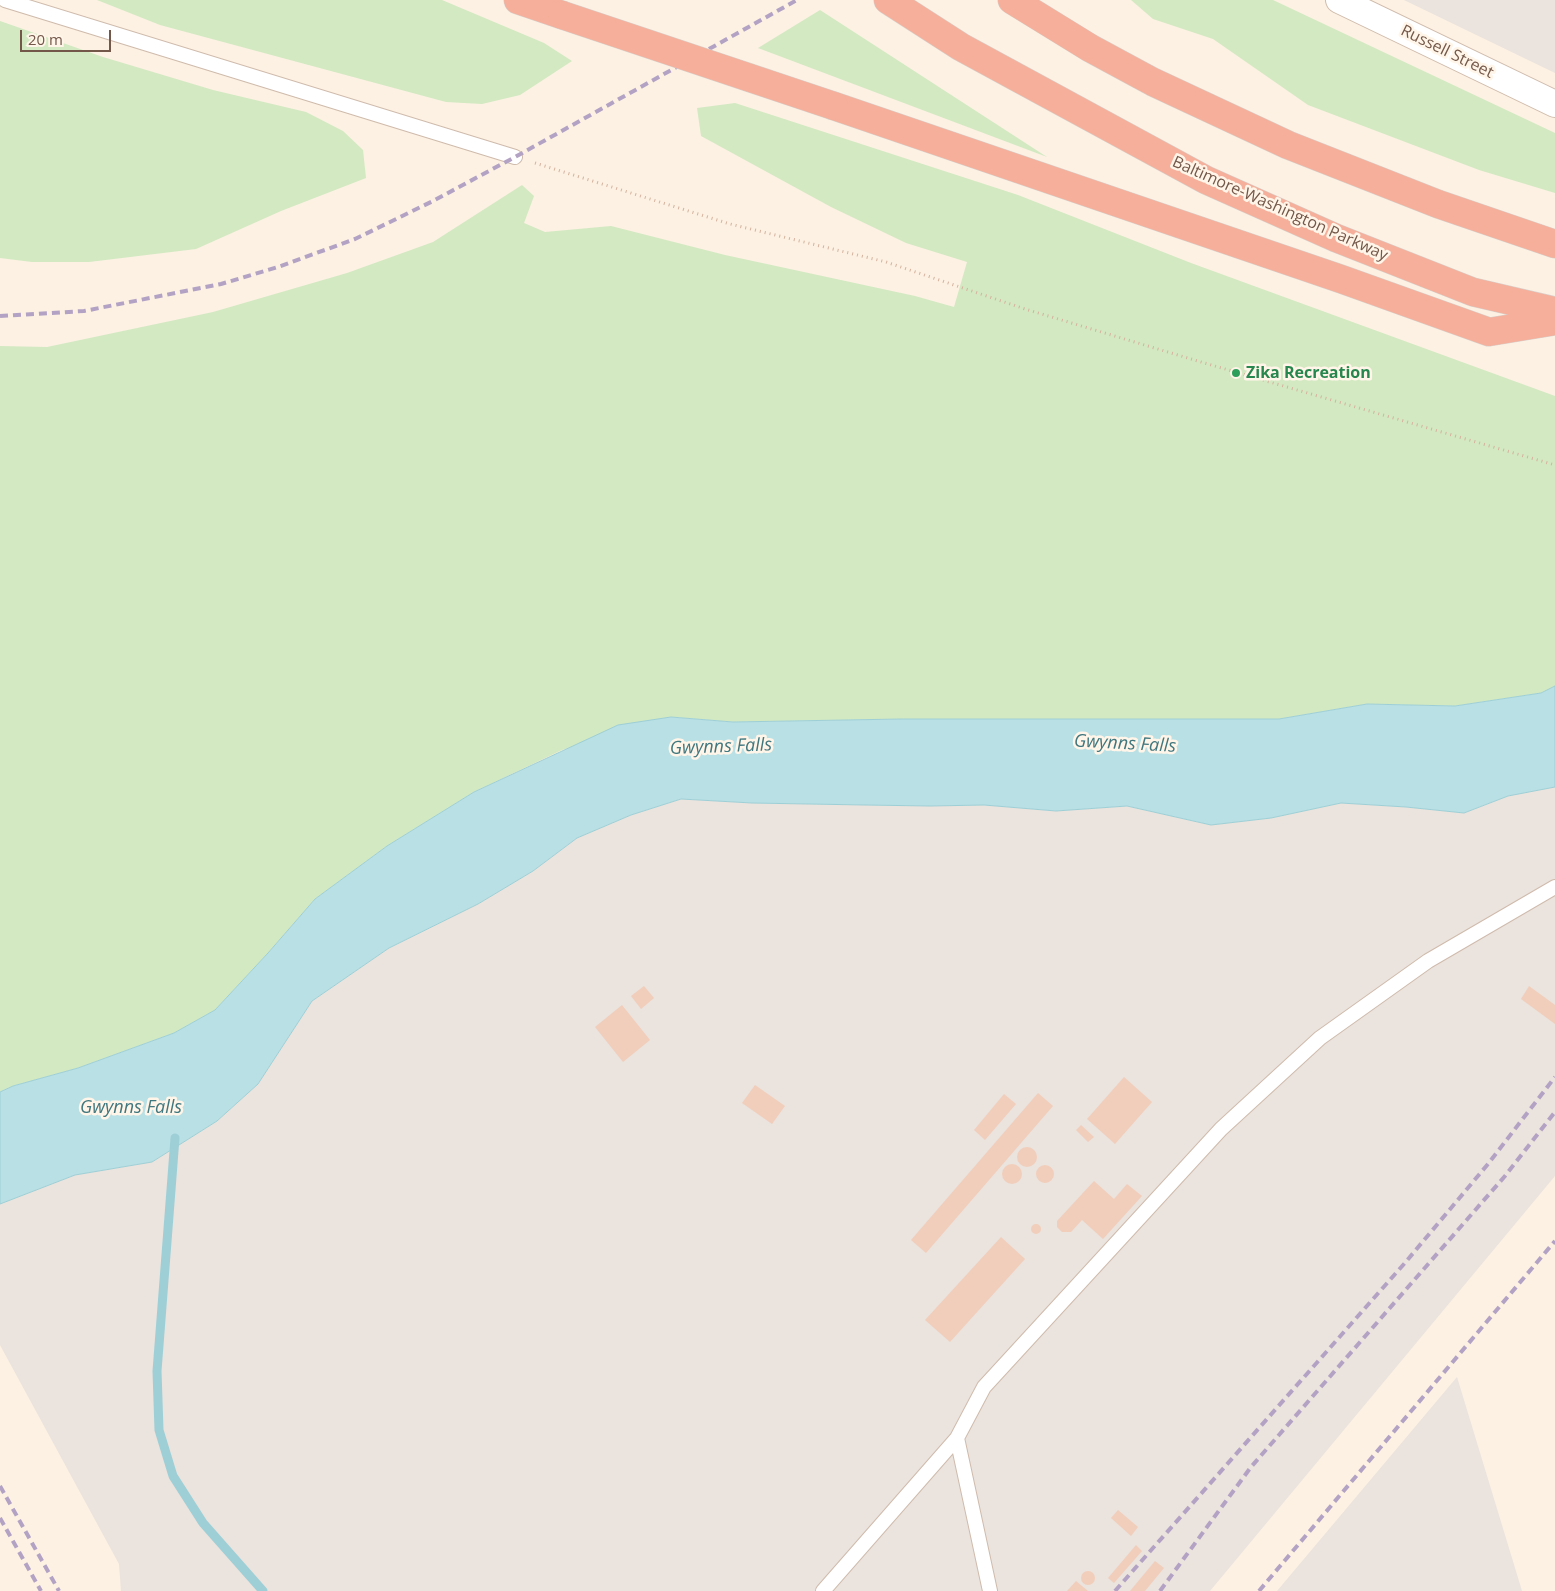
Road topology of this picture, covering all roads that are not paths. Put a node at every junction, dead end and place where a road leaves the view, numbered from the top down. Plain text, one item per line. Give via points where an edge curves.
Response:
1 (5, 0) edge
2 (518, 0) edge
3 (535, 0) edge
4 (888, 0) edge
5 (1339, 0) edge
6 (1019, 4) edge
7 (562, 15) junction
8 (1555, 104) edge
9 (516, 157) road end
10 (1555, 244) edge
11 (1555, 311) edge
12 (1555, 321) edge
13 (1555, 887) edge
14 (957, 1438) junction
15 (823, 1591) edge
16 (990, 1591) edge

1 - 9 lane
2 - 7 highway
3 - 7 highway
4 - 11 highway, Baltimore-Washington Parkway via 961,47 1206,180 1328,234 1473,292
5 - 8 street, Russell Street
6 - 10 highway via 1153,82 1288,145 1438,204
7 - 12 highway, bridge via 1489,332
13 - 14 lane via 1428,962 1320,1038 1221,1129 984,1387
14 - 15 lane
14 - 16 lane

